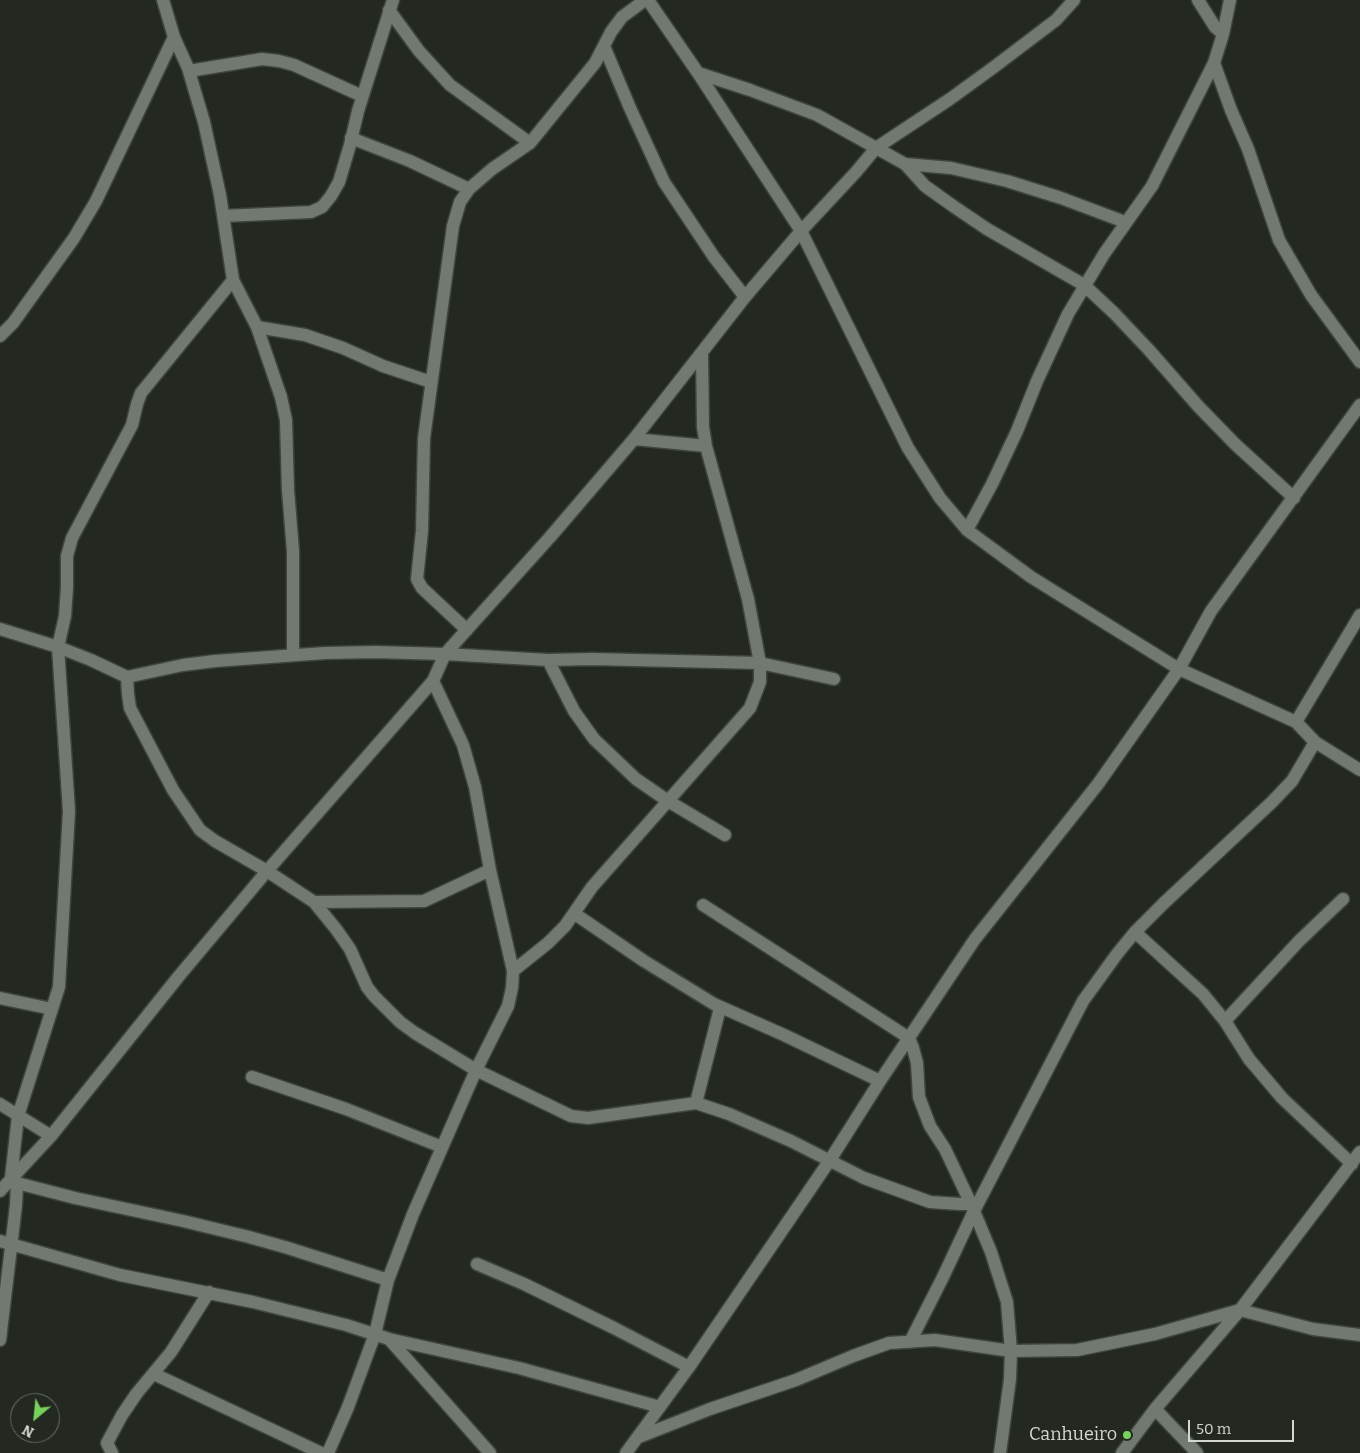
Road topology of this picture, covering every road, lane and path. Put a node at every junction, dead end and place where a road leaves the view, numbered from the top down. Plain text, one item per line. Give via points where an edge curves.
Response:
1 (163, 0) edge
2 (646, 0) edge
3 (1074, 0) edge
4 (1198, 0) edge
5 (1230, 0) edge
6 (391, 5) edge
7 (1223, 34) junction
8 (174, 37) junction
9 (604, 46) junction
10 (1214, 63) junction
11 (189, 71) junction
12 (698, 73) junction
13 (362, 96) junction
14 (351, 138) junction
15 (530, 143) junction
16 (876, 148) junction
17 (905, 164) junction
18 (469, 188) junction
19 (223, 216) junction
20 (1125, 222) junction
21 (801, 231) junction
22 (233, 280) junction
23 (1084, 286) junction
24 (745, 297) junction
25 (257, 328) junction
26 (0, 336) edge
27 (702, 353) junction
28 (1360, 362) edge
29 (431, 382) junction
30 (1360, 405) edge
31 (634, 438) junction
32 (706, 446) junction
33 (1294, 498) junction
34 (967, 530) junction
35 (1360, 616) edge
36 (0, 629) edge
37 (466, 630) junction
38 (58, 647) junction
39 (445, 654) junction
40 (293, 655) junction
41 (548, 660) junction
42 (760, 663) junction
43 (1179, 669) junction
44 (127, 677) junction
45 (834, 678) dead end
46 (433, 681) junction
47 (1296, 722) junction
48 (1315, 742) junction
49 (1360, 770) edge
50 (668, 801) junction
51 (725, 835) dead end
52 (490, 870) junction
53 (267, 871) junction
54 (1343, 899) dead end
55 (314, 902) junction
56 (703, 905) dead end
57 (575, 914) junction
58 (1135, 932) junction
59 (513, 971) junction
60 (0, 998) edge
61 (720, 1008) junction
62 (52, 1009) junction
63 (1225, 1020) junction
64 (909, 1038) junction
65 (476, 1070) junction
66 (252, 1077) dead end
67 (880, 1081) junction
68 (696, 1103) junction
69 (0, 1104) edge
70 (18, 1116) junction
71 (50, 1136) junction
72 (442, 1147) junction
73 (1360, 1152) edge
74 (830, 1160) junction
75 (1352, 1164) junction
76 (14, 1181) junction
77 (0, 1191) edge
78 (973, 1207) junction
79 (6, 1243) edge
80 (477, 1264) dead end
81 (388, 1280) junction
82 (209, 1292) junction
83 (1240, 1310) junction
84 (375, 1334) junction
85 (1360, 1334) edge
86 (389, 1339) junction
87 (0, 1340) edge
88 (910, 1342) junction
89 (1011, 1351) junction
90 (689, 1367) junction
91 (154, 1374) junction
92 (660, 1408) junction
93 (1155, 1409) junction
94 (639, 1437) junction
95 (112, 1453) edge
96 (321, 1453) edge
97 (328, 1453) edge
98 (490, 1453) edge
99 (626, 1453) edge
100 (1000, 1453) edge
101 (1122, 1453) edge
102 (1197, 1453) edge

1 - 8 street
2 - 9 street via 622,17
2 - 12 street
3 - 16 street via 1056,20 950,99
4 - 7 street
5 - 7 street
6 - 13 street
6 - 15 street via 419,51 450,85
7 - 10 street
8 - 11 street
8 - 26 street via 96,202 40,286
9 - 15 street via 573,91
9 - 24 street via 664,182
10 - 20 street via 1152,186
10 - 28 street via 1279,240 1311,295
11 - 13 street via 262,59 279,60
11 - 19 street via 204,122
12 - 16 street via 817,115
12 - 21 street
13 - 14 street
14 - 18 street via 410,160
14 - 19 street via 339,182 322,207 311,212
15 - 18 street
16 - 17 street
16 - 21 street
17 - 20 street via 951,168 1007,181
17 - 23 street via 925,186 954,206
18 - 29 street via 460,202 453,226
19 - 22 street
20 - 23 street
21 - 24 street
21 - 34 street via 908,448 940,498
22 - 25 street
22 - 38 street via 141,393 132,425 72,538 67,556 67,587
23 - 33 street via 1126,326 1235,444
23 - 34 street via 1068,314 992,484
24 - 27 street
25 - 29 street via 305,335
25 - 40 street via 286,420 293,551
27 - 31 street
27 - 32 street
29 - 37 street via 424,438 422,531 417,580
30 - 33 street
31 - 32 street
31 - 37 street
32 - 42 street via 748,599
33 - 43 street via 1211,611
34 - 43 street via 1031,576
35 - 47 street
36 - 38 street
37 - 39 street
38 - 44 street
38 - 62 street via 69,811 59,987
39 - 40 street
39 - 41 street
39 - 46 street
40 - 44 street via 191,664
41 - 42 street
41 - 50 street via 574,711 594,740 636,779
42 - 45 street
42 - 50 street via 760,682 750,708
43 - 47 street
43 - 64 street via 1098,784 975,939
44 - 53 street via 130,708 173,790 200,830 214,842
46 - 52 street via 471,770
46 - 53 street
47 - 48 street
48 - 49 street
48 - 58 street via 1292,781
50 - 51 street
50 - 57 street via 592,887
52 - 55 street via 424,901
52 - 59 street
53 - 55 street
53 - 71 street
54 - 63 street
55 - 65 street via 350,949 374,996 415,1033
56 - 64 street
57 - 59 street via 548,943
57 - 61 street
58 - 63 street via 1196,988
58 - 78 street via 1083,1001
59 - 65 street via 508,1006
60 - 62 street
61 - 67 street
61 - 68 street
62 - 70 street
63 - 75 street via 1249,1059 1282,1098
64 - 67 street
64 - 78 street via 917,1063 920,1097 930,1126
65 - 68 street via 571,1116 588,1118
65 - 72 street
66 - 72 street
67 - 74 street
68 - 74 street via 729,1114
69 - 70 street
70 - 71 street
70 - 76 street
71 - 76 street
72 - 81 street
73 - 75 street
74 - 78 street via 864,1178 930,1202
74 - 90 street
75 - 83 street
76 - 77 street
76 - 79 street
76 - 81 street via 67,1197 248,1237
78 - 88 street
78 - 89 street via 1007,1302
79 - 82 street via 120,1275
79 - 87 street
80 - 90 street
81 - 84 street
82 - 84 street
82 - 91 street
83 - 85 street via 1312,1329
83 - 89 street via 1155,1334 1077,1350
83 - 93 street
84 - 86 street
84 - 97 street
86 - 92 street via 519,1368
86 - 98 street
88 - 89 street via 936,1340
88 - 94 street via 889,1343
89 - 100 street
90 - 92 street
91 - 95 street via 137,1393 112,1432 107,1443
91 - 96 street
92 - 94 street
93 - 101 street
93 - 102 street
94 - 99 street

